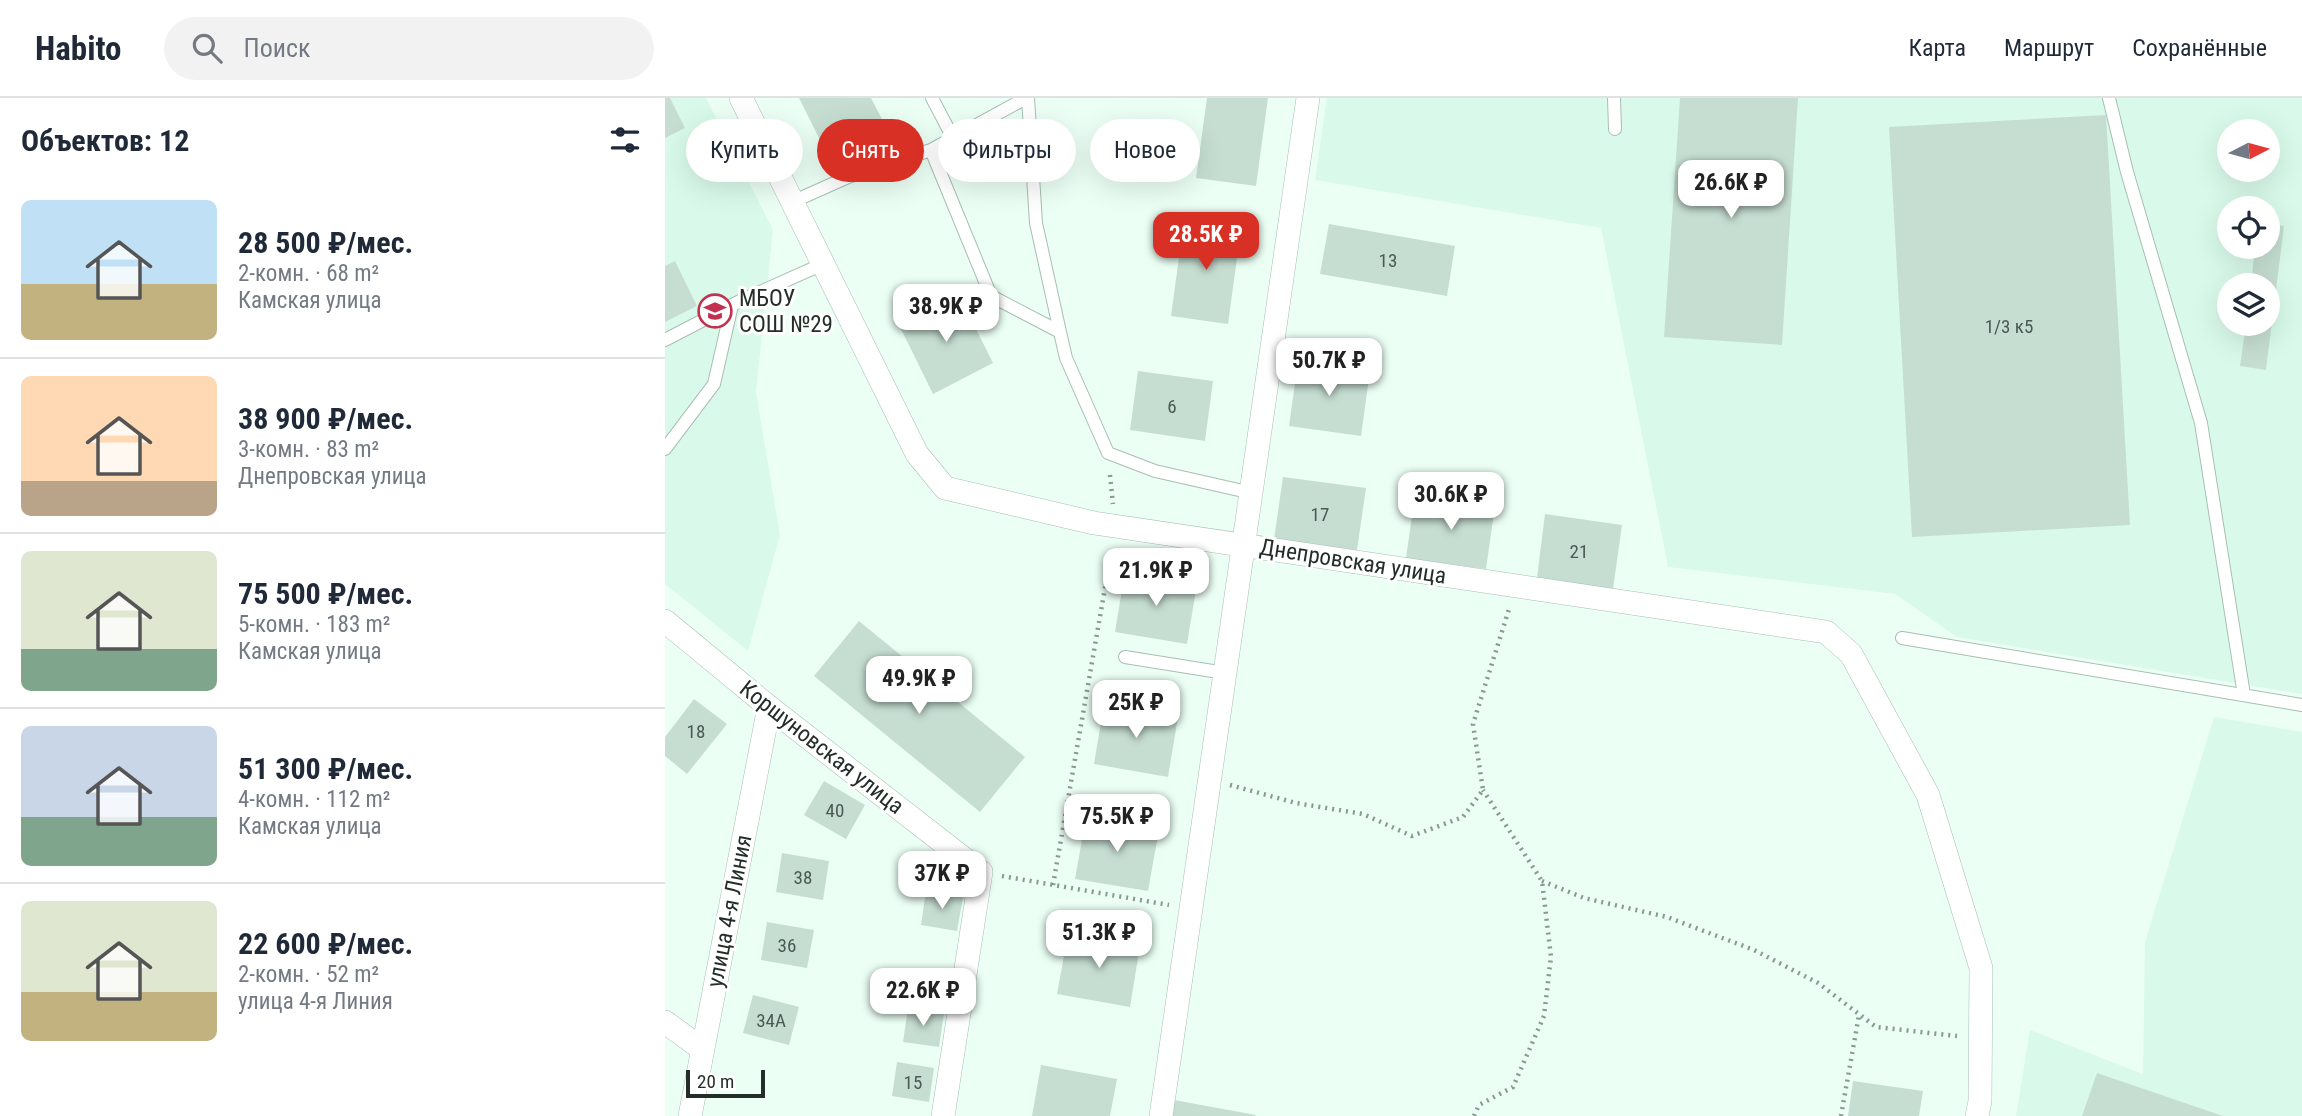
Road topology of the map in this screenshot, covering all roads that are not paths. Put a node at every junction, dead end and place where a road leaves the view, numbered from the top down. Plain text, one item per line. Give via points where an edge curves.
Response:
1 (741, 98) edge
2 (932, 98) edge
3 (1027, 98) edge
4 (1308, 98) edge
5 (1614, 98) edge
6 (2109, 98) edge
7 (943, 119) edge
8 (988, 119) edge
9 (1615, 129) dead end
10 (938, 146) edge
11 (931, 150) junction
12 (792, 202) junction
13 (823, 264) junction
14 (732, 305) junction
15 (1061, 332) junction
16 (665, 340) edge
17 (665, 449) edge
18 (1252, 492) junction
19 (1244, 544) junction
20 (665, 621) edge
21 (1902, 638) dead end
22 (1125, 657) dead end
23 (1225, 673) junction
24 (2244, 695) junction
25 (2302, 705) edge
26 (769, 707) junction
27 (665, 1022) edge
28 (702, 1049) junction
29 (690, 1116) edge
30 (943, 1116) edge
31 (1161, 1116) edge
32 (1977, 1116) edge

1 - 12 street, Днепровская улица
2 - 7 lane
3 - 8 lane
3 - 15 lane via 1036,223
4 - 18 street
5 - 9 lane
6 - 24 lane via 2201,423
10 - 11 lane
11 - 12 lane via 848,177
11 - 15 lane via 991,296
12 - 13 street, Днепровская улица
13 - 14 lane
13 - 19 street, Днепровская улица via 916,454 945,488 1094,523
14 - 16 lane
14 - 17 lane via 714,384
15 - 18 lane via 1066,358 1108,453 1155,471
18 - 19 street
19 - 23 street
19 - 32 street, Днепровская улица via 1826,632 1851,654 1928,794 1981,968
20 - 26 street, Коршуновская улица
21 - 24 lane
22 - 23 lane
23 - 31 street
24 - 25 lane
26 - 28 street, улица 4-я Линия
26 - 30 street, Коршуновская улица via 981,872
27 - 28 street
28 - 29 street, улица 4-я Линия

